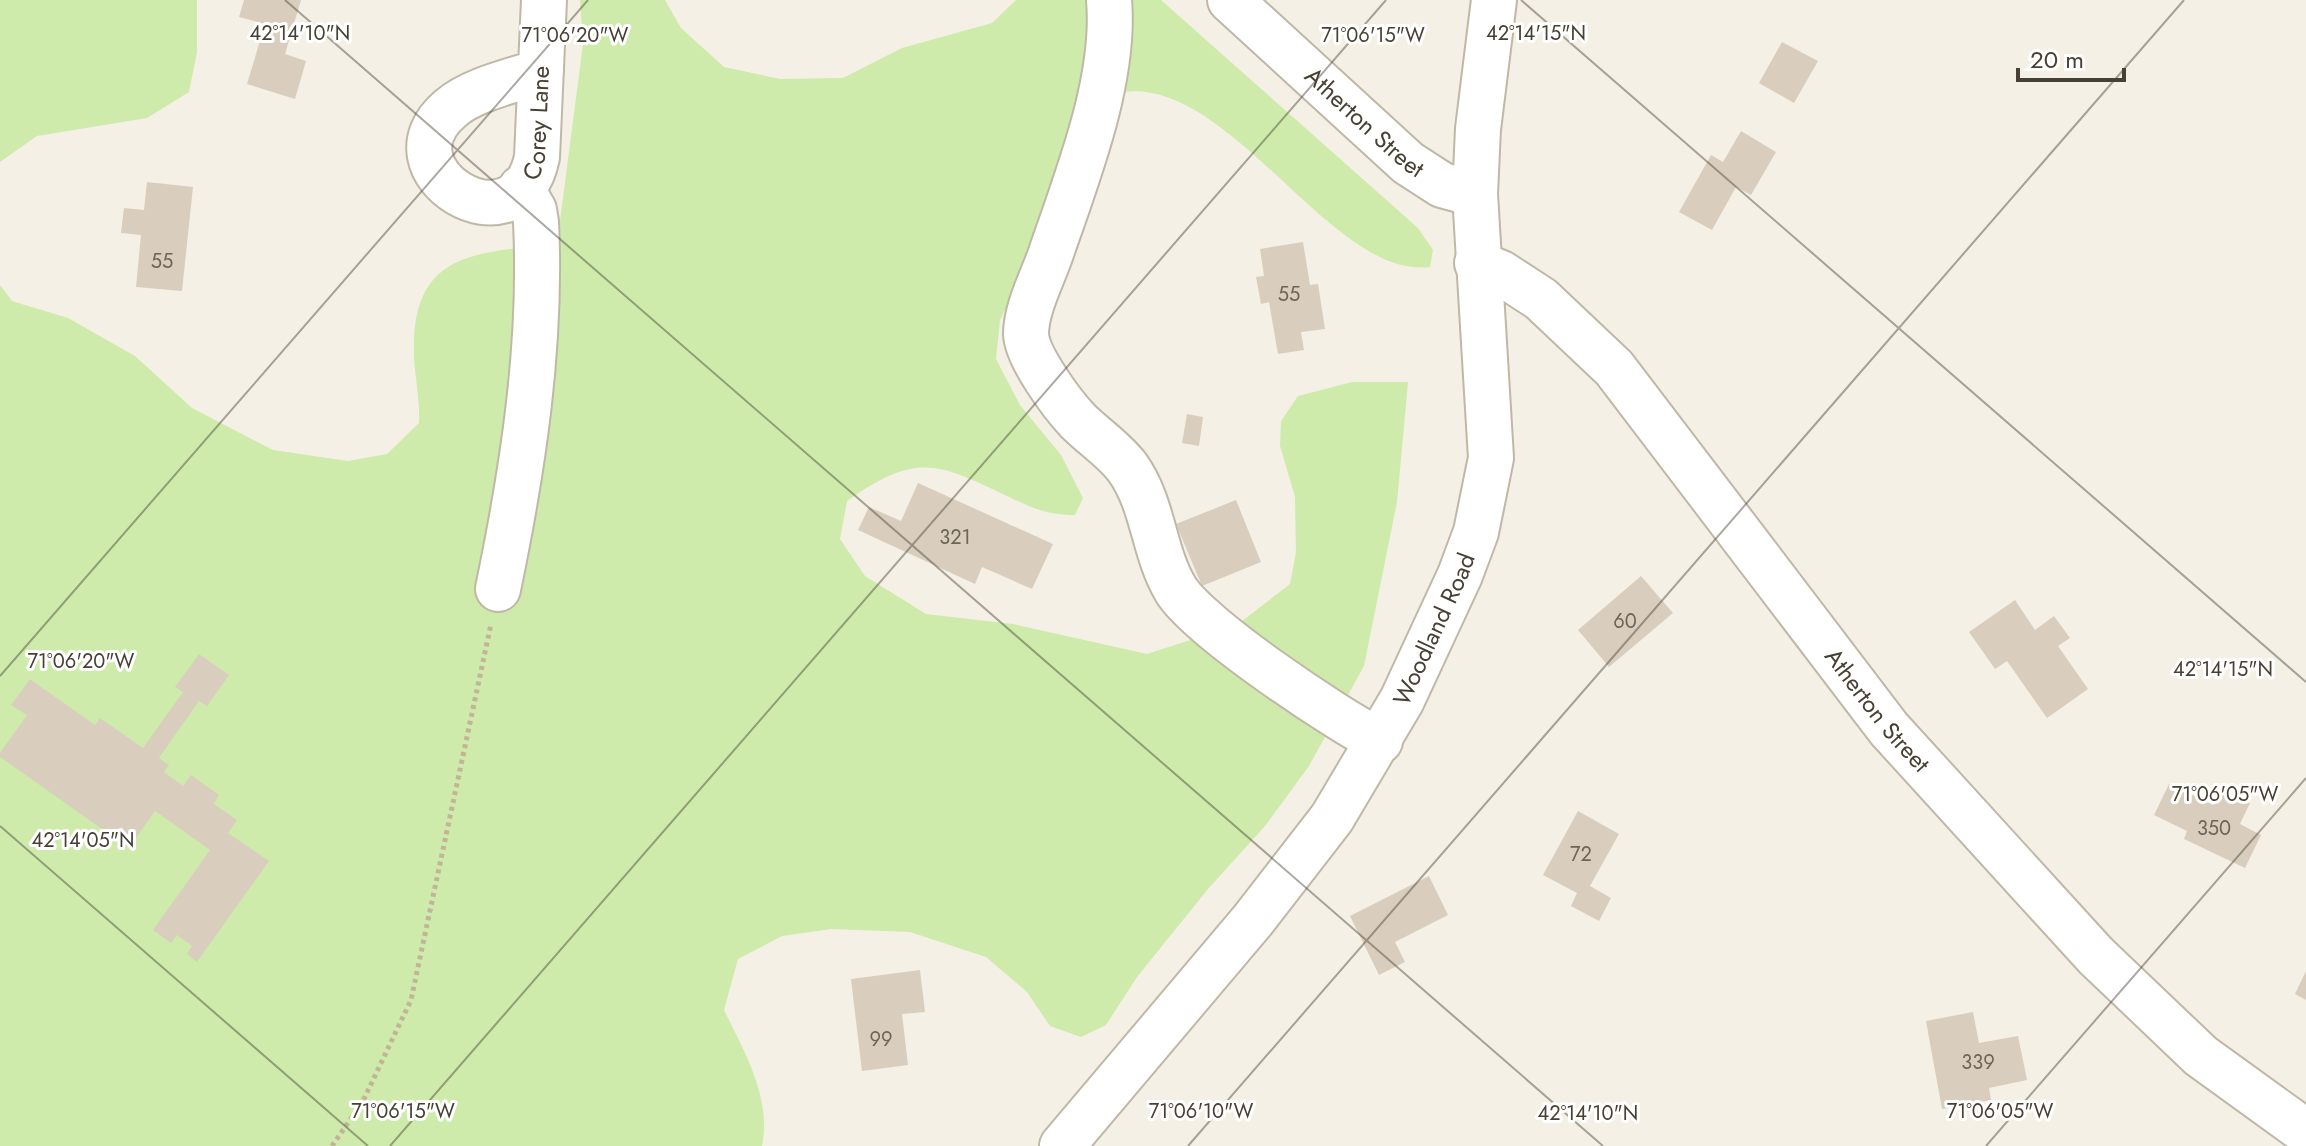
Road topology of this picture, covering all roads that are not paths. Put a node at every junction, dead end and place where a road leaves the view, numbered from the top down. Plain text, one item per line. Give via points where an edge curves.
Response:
1 (544, 0) edge
2 (1109, 0) edge
3 (1230, 0) edge
4 (1494, 0) edge
5 (541, 71) junction
6 (521, 188) junction
7 (1475, 194) junction
8 (1477, 263) junction
9 (498, 589) road end
10 (1380, 741) junction
11 (2306, 1132) edge
12 (1062, 1146) edge

1 - 5 street, Corey Lane
2 - 10 street via 1102,81 1075,183 1028,321 1029,347 1064,403 1136,481 1169,575 1185,602 1324,707
3 - 7 street, Atherton Street via 1408,163 1442,185
4 - 7 street, Woodland Road
5 - 6 street, Corey Lane via 537,157
5 - 6 street via 460,102 439,121 432,139 437,174 455,194 489,203
6 - 9 street via 536,222 536,320 516,492
7 - 8 street, Woodland Road
8 - 10 street, Woodland Road via 1491,418 1486,494 1443,617
8 - 11 street, Atherton Street via 1541,299 1614,368 1889,729 2096,956 2201,1056
10 - 12 street, Woodland Road via 1282,886

